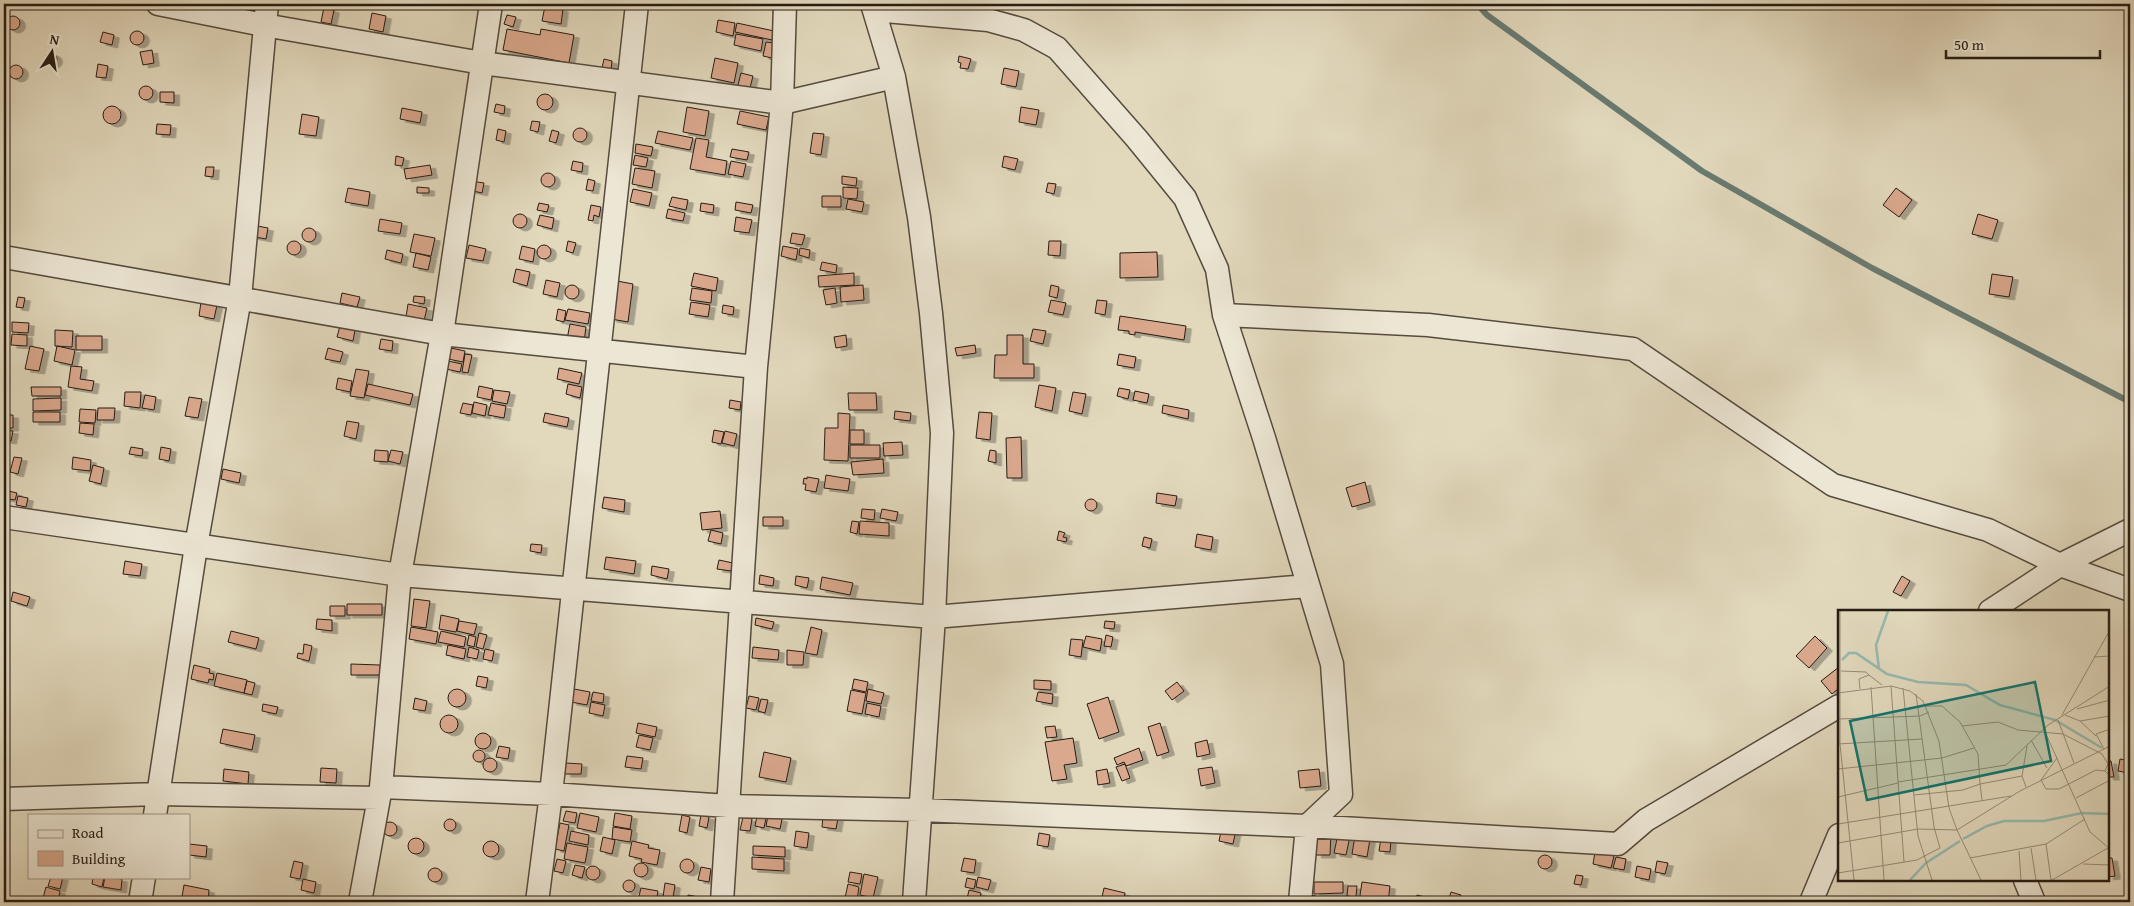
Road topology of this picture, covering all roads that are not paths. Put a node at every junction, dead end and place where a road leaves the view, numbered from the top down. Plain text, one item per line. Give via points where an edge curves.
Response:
1 (158, 4) edge
2 (491, 4) edge
3 (637, 4) edge
4 (784, 4) edge
5 (873, 7) edge
6 (266, 15) edge
7 (482, 63) junction
8 (894, 77) junction
9 (630, 82) junction
10 (782, 103) junction
11 (4, 257) edge
12 (240, 298) junction
13 (1224, 315) junction
14 (442, 334) junction
15 (598, 351) junction
16 (756, 367) junction
17 (4, 517) edge
18 (2130, 530) edge
19 (196, 546) junction
20 (2060, 565) junction
21 (400, 575) junction
22 (1308, 586) junction
23 (572, 588) junction
24 (2130, 590) edge
25 (741, 602) junction
26 (1992, 610) edge
27 (934, 616) junction
28 (1838, 707) edge
29 (380, 793) junction
30 (551, 794) junction
31 (4, 799) edge
32 (156, 804) edge
33 (728, 806) junction
34 (920, 810) junction
35 (1307, 826) junction
36 (1838, 837) edge
37 (144, 878) edge
38 (2025, 881) edge
39 (140, 902) edge
40 (360, 902) edge
41 (537, 902) edge
42 (722, 902) edge
43 (914, 902) edge
44 (1300, 902) edge
45 (1811, 902) edge
46 (2034, 902) edge

1 - 6 street
2 - 7 street
3 - 9 street
4 - 10 street
5 - 8 street
5 - 13 street via 988,20 1024,30 1057,48 1138,139 1185,198 1217,269
6 - 7 street
6 - 12 street
7 - 9 street
7 - 14 street
8 - 10 street
8 - 27 street via 919,217 942,432
9 - 10 street
9 - 15 street
10 - 16 street
11 - 12 street
12 - 14 street
12 - 19 street
13 - 20 street via 1428,325 1633,349 1833,486 1988,530
13 - 22 street
14 - 15 street
14 - 21 street
15 - 16 street
15 - 23 street
16 - 25 street
17 - 19 street
18 - 20 street
19 - 21 street
19 - 32 street
20 - 24 street
20 - 26 street
21 - 23 street
21 - 29 street
22 - 27 street
22 - 35 street via 1332,664 1341,794
23 - 25 street
23 - 30 street
25 - 27 street
25 - 33 street
27 - 34 street
28 - 35 street via 1646,820 1618,844
29 - 30 street
29 - 32 street
29 - 40 street
30 - 33 street
30 - 41 street
31 - 32 street
33 - 34 street
33 - 42 street
34 - 35 street
34 - 43 street
35 - 44 street
36 - 45 street
37 - 39 street
38 - 46 street

